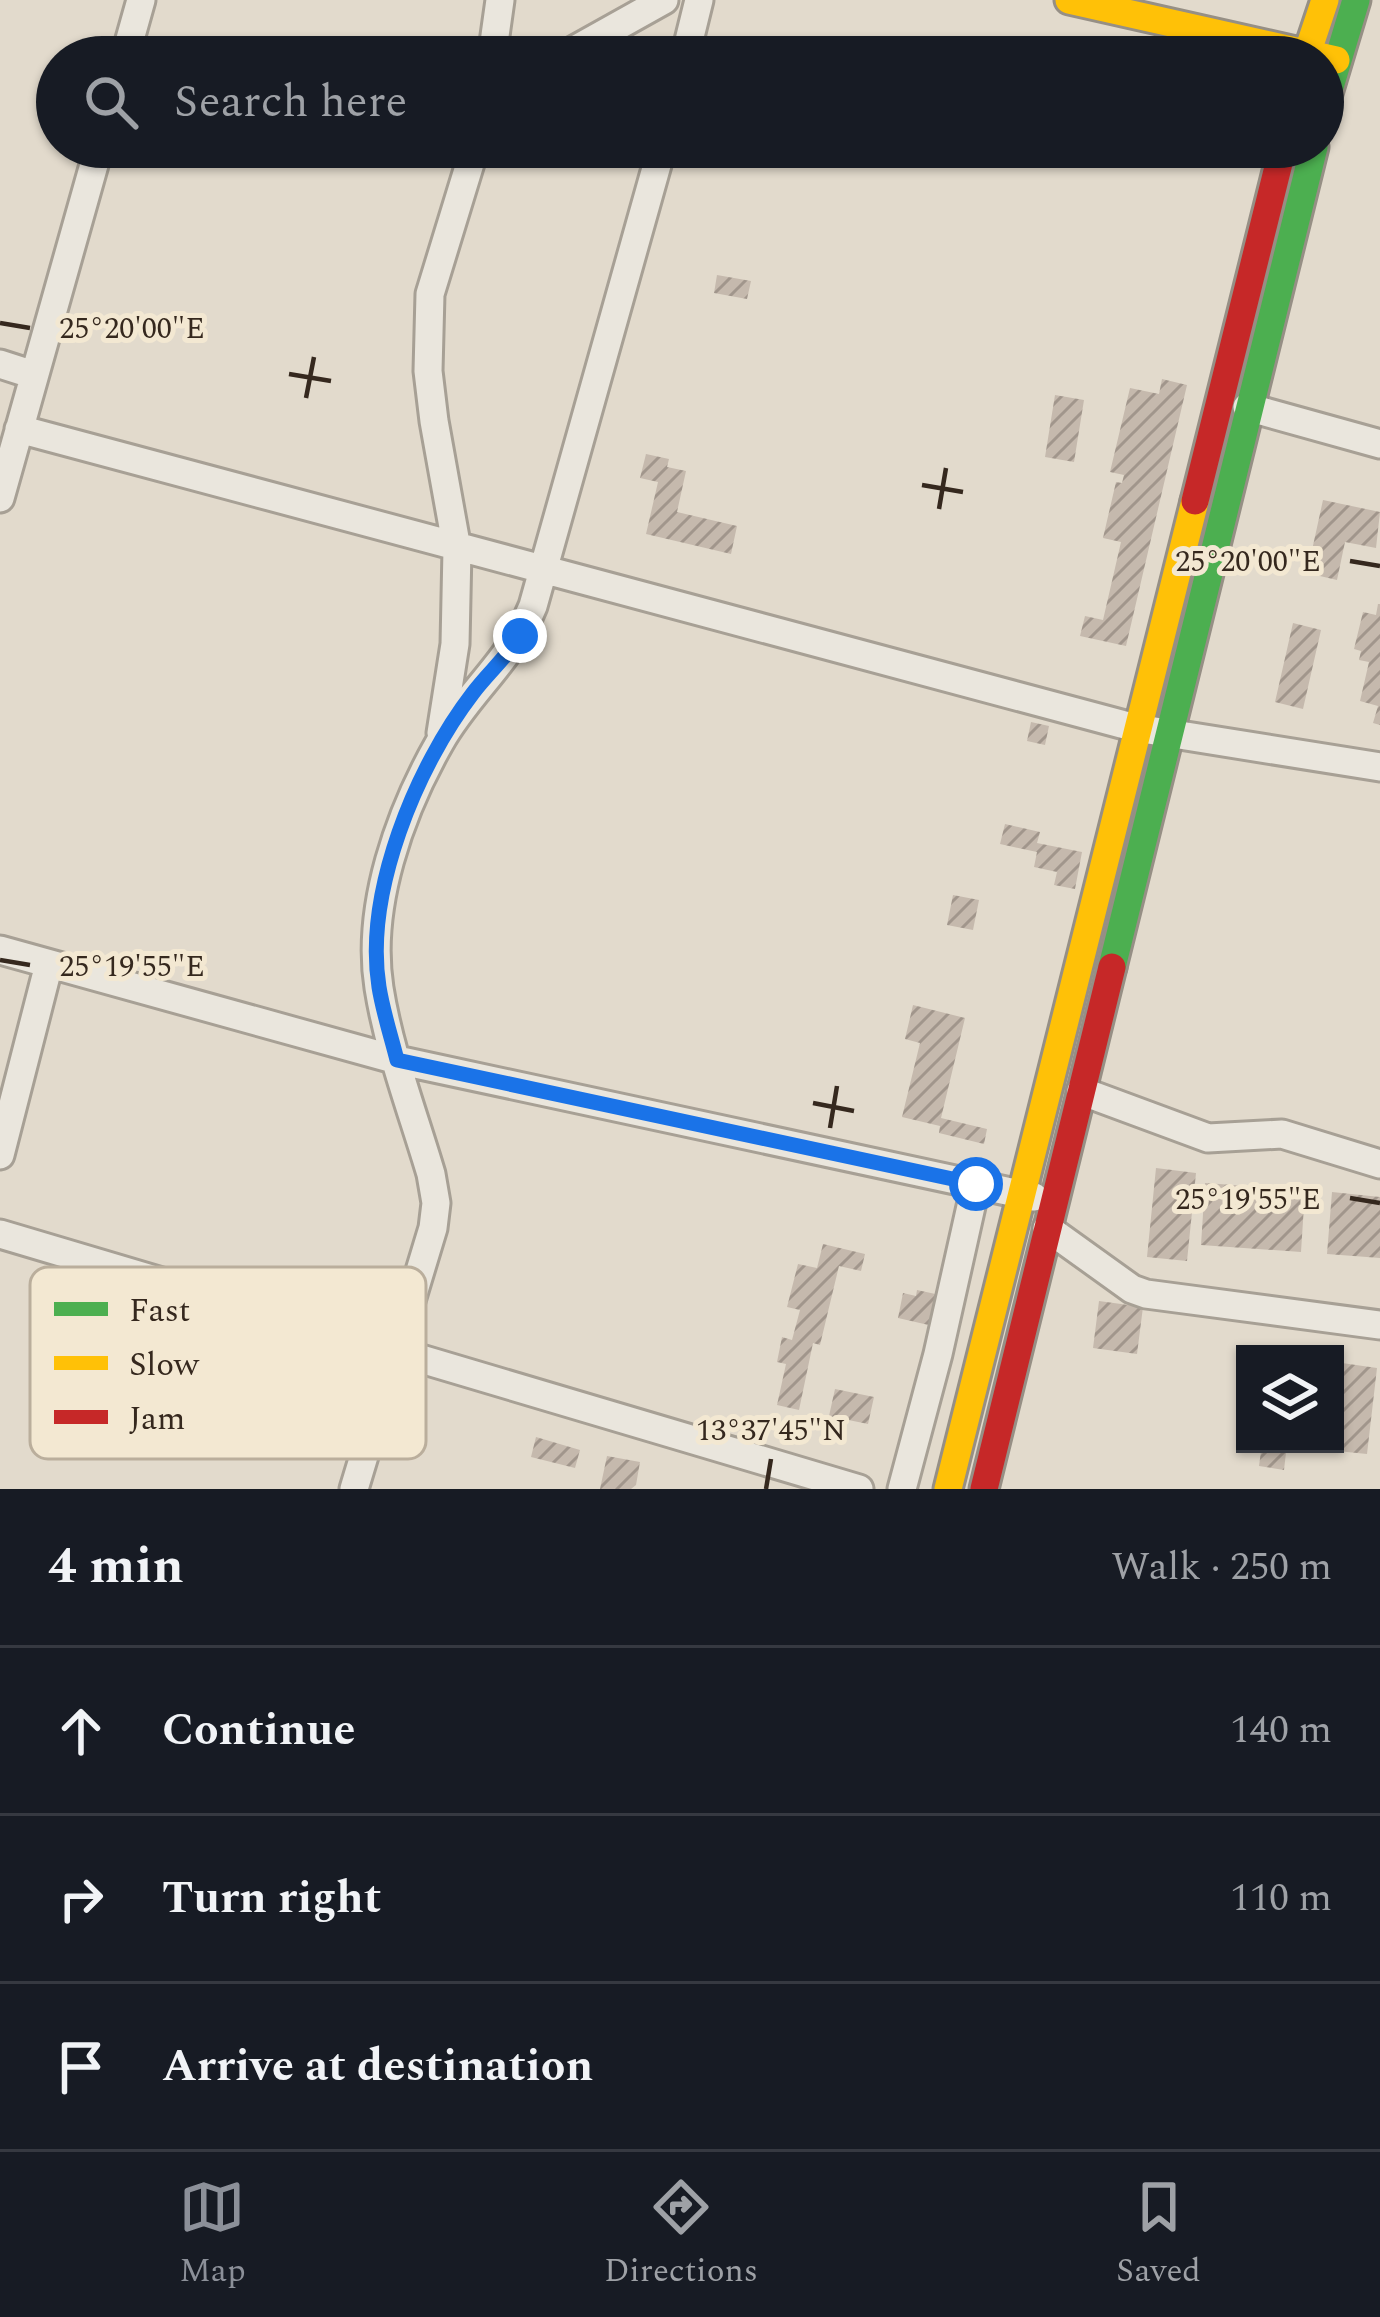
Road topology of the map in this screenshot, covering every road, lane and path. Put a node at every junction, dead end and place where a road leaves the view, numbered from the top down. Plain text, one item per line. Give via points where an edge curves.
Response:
1 (141, 0) edge
2 (500, 0) edge
3 (664, 0) edge
4 (699, 0) edge
5 (1069, 0) edge
6 (1325, 0) edge
7 (1356, 0) edge
8 (131, 36) edge
9 (495, 36) edge
10 (600, 36) edge
11 (690, 36) edge
12 (1224, 36) edge
13 (1313, 36) edge
14 (1344, 36) edge
15 (93, 168) edge
16 (469, 168) edge
17 (657, 168) edge
18 (1278, 168) edge
19 (1309, 168) edge
20 (0, 364) edge
21 (34, 375) junction
22 (1246, 407) junction
23 (19, 429) junction
24 (1380, 444) edge
25 (0, 499) edge
26 (457, 549) junction
27 (542, 569) junction
28 (1136, 728) junction
29 (1168, 734) junction
30 (439, 743) junction
31 (1380, 767) edge
32 (0, 950) edge
33 (49, 964) junction
34 (397, 1060) junction
35 (1081, 1091) junction
36 (0, 1155) edge
37 (1380, 1164) edge
38 (976, 1184) junction
39 (1022, 1194) junction
40 (1050, 1215) junction
41 (0, 1234) edge
42 (110, 1267) edge
43 (421, 1267) edge
44 (1380, 1325) edge
45 (938, 1354) junction
46 (426, 1362) edge
47 (980, 1364) junction
48 (363, 1459) edge
49 (354, 1489) edge
50 (859, 1489) edge
51 (902, 1489) edge
52 (950, 1489) edge
53 (984, 1489) edge

1 - 8 street
2 - 9 street
3 - 10 street
4 - 11 street
5 - 12 street
6 - 13 street
7 - 14 street
15 - 21 street
16 - 26 street via 430,294 428,371
17 - 27 street
18 - 28 street
19 - 22 street
20 - 21 street
21 - 23 street
22 - 24 street
22 - 29 street
23 - 25 street
23 - 26 street
26 - 27 street
26 - 30 street via 455,644
27 - 28 street
27 - 30 street via 520,636
28 - 29 street
28 - 39 street
29 - 31 street
29 - 35 street
30 - 34 street via 394,843 379,916 378,985
32 - 33 street
33 - 34 street
33 - 36 street
34 - 38 street
34 - 43 street via 436,1203
35 - 37 street via 1208,1138 1282,1135
35 - 40 street
38 - 39 street
38 - 45 street
39 - 40 street
39 - 47 street
40 - 44 street via 1146,1294
40 - 53 street
41 - 42 street
45 - 47 street
45 - 51 street
46 - 50 street
47 - 52 street
48 - 49 street

